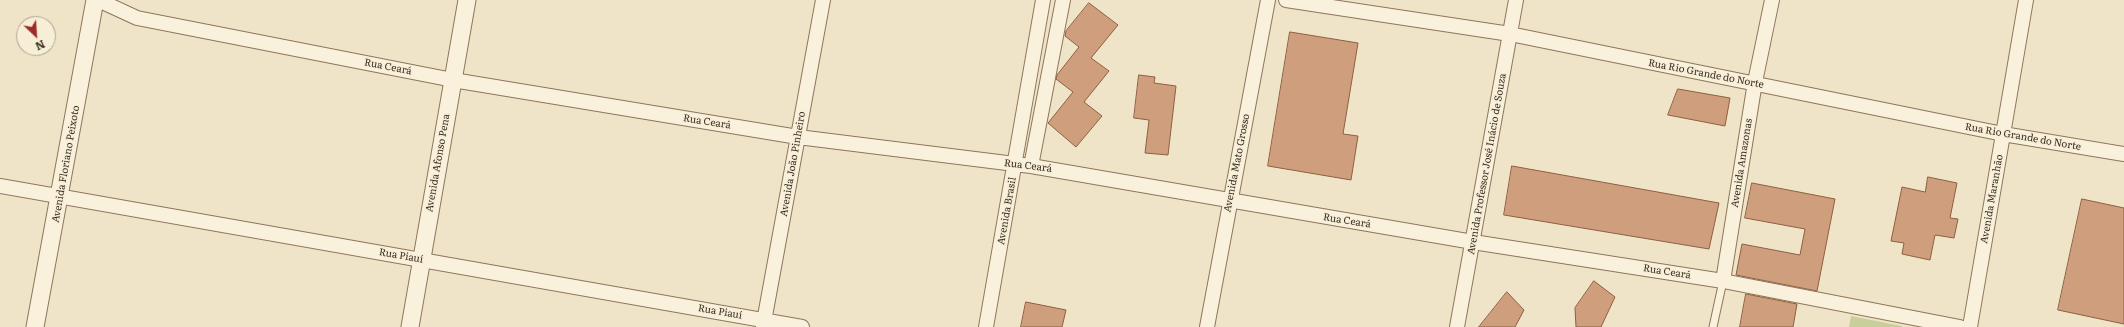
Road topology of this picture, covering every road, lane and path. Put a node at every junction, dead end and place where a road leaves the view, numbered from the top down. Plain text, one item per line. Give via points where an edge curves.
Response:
1 (95, 0) edge
2 (98, 0) edge
3 (467, 0) edge
4 (823, 0) edge
5 (1044, 0) edge
6 (1063, 0) edge
7 (1268, 0) edge
8 (1286, 0) edge
9 (1516, 0) edge
10 (1772, 0) edge
11 (2026, 0) edge
12 (1510, 34) junction
13 (453, 80) junction
14 (1755, 84) junction
15 (2003, 134) junction
16 (798, 137) junction
17 (2124, 154) edge
18 (1015, 165) junction
19 (1031, 166) junction
20 (0, 186) edge
21 (60, 196) junction
22 (1230, 201) junction
23 (1473, 242) junction
24 (421, 260) junction
25 (1723, 281) junction
26 (763, 324) edge
27 (35, 327) edge
28 (410, 327) edge
29 (802, 327) edge
30 (986, 327) edge
31 (1207, 327) edge
32 (1457, 327) edge
33 (1713, 327) edge
34 (1960, 327) edge
35 (1970, 327) edge

1 - 21 street, Avenida Floriano Peixoto
2 - 13 street, Rua Ceará via 137,18
3 - 13 street, Avenida Afonso Pena
4 - 16 street, Avenida João Pinheiro
5 - 18 street, Avenida Brasil
6 - 19 street
7 - 22 street, Avenida Mato Grosso
8 - 12 street, Rua Rio Grande do Norte
9 - 12 street, Avenida Professor José Inácio de Souza
10 - 14 street, Avenida Amazonas
11 - 15 street, Avenida Maranhão
12 - 14 street, Rua Rio Grande do Norte
12 - 23 street, Avenida Professor José Inácio de Souza
13 - 16 street, Rua Ceará
13 - 24 street, Avenida Afonso Pena
14 - 15 street, Rua Rio Grande do Norte
14 - 25 street, Avenida Amazonas
15 - 17 street, Rua Rio Grande do Norte
15 - 35 street, Avenida Maranhão
16 - 18 street, Rua Ceará
16 - 26 street, Avenida João Pinheiro
18 - 19 street, Rua Ceará
18 - 30 street, Avenida Brasil
19 - 22 street, Rua Ceará
20 - 21 street, Rua Piauí
21 - 24 street, Rua Piauí
21 - 27 street, Avenida Floriano Peixoto
22 - 23 street, Rua Ceará
22 - 31 street, Avenida Mato Grosso
23 - 25 street, Rua Ceará
23 - 32 street, Avenida Professor José Inácio de Souza
24 - 26 street, Rua Piauí
24 - 28 street, Avenida Afonso Pena
25 - 33 lane, Avenida Amazonas
25 - 34 street, Rua Ceará
26 - 29 street, Rua Piauí

